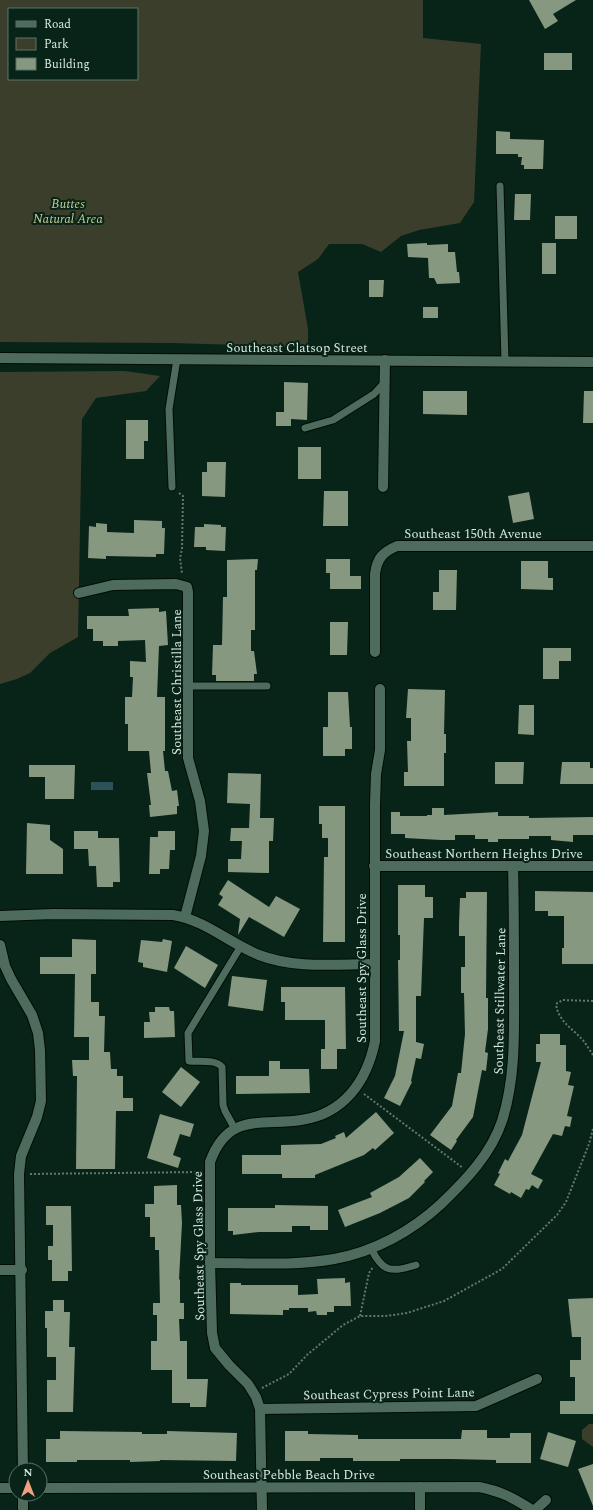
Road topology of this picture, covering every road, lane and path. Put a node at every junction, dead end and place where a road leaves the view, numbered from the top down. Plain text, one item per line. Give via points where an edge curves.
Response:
1 (500, 186) dead end
2 (0, 358) edge
3 (177, 359) junction
4 (385, 360) junction
5 (505, 361) junction
6 (593, 362) edge
7 (385, 382) junction
8 (305, 428) dead end
9 (172, 487) joint
10 (383, 487) dead end
11 (593, 546) edge
12 (185, 586) junction
13 (79, 593) dead end
14 (375, 652) dead end
15 (188, 686) junction
16 (267, 686) dead end
17 (380, 689) dead end
18 (374, 866) junction
19 (513, 866) junction
20 (593, 866) edge
21 (0, 916) edge
22 (186, 917) junction
23 (0, 945) edge
24 (241, 946) junction
25 (375, 964) junction
26 (593, 1000) edge
27 (593, 1055) edge
28 (356, 1088) junction
29 (235, 1129) junction
30 (593, 1129) edge
31 (209, 1171) junction
32 (19, 1174) junction
33 (471, 1174) junction
34 (371, 1248) junction
35 (379, 1262) junction
36 (210, 1263) junction
37 (416, 1265) dead end
38 (0, 1270) edge
39 (22, 1270) junction
40 (360, 1316) junction
41 (537, 1379) dead end
42 (254, 1392) junction
43 (260, 1409) junction
44 (23, 1462) edge
45 (262, 1487) junction
46 (420, 1487) junction
47 (48, 1488) edge
48 (546, 1500) dead end
49 (262, 1510) edge
50 (420, 1510) edge
51 (532, 1510) edge
52 (535, 1510) edge

1 - 5 lane
2 - 3 street, Southeast Clatsop Street
3 - 4 street, Southeast Clatsop Street
3 - 9 lane via 168,409
4 - 5 street, Southeast Clatsop Street
4 - 7 street
5 - 6 street, Southeast Clatsop Street
7 - 8 lane via 374,394 333,420
7 - 10 street
9 - 12 path via 183,496 180,558
11 - 14 street, Southeast 150th Avenue via 397,546 386,551 376,564
12 - 13 street via 113,585
12 - 15 street, Southeast Christilla Lane via 189,597
15 - 16 lane
15 - 22 street, Southeast Christilla Lane via 188,758 200,801 204,831 201,856
17 - 18 street, Southeast Spy Glass Drive via 380,750 375,789
18 - 19 street, Southeast Northern Heights Drive
18 - 25 street, Southeast Spy Glass Drive
19 - 20 street, Southeast Northern Heights Drive
19 - 33 street, Southeast Stillwater Lane via 513,1066 501,1122
21 - 22 street via 137,913
22 - 24 street
23 - 32 street via 8,973 32,1015 40,1050 41,1101 21,1156
24 - 25 street via 269,958 293,963
24 - 29 lane via 188,1033 189,1062 213,1062 222,1067 223,1105
25 - 28 street, Southeast Spy Glass Drive via 375,1041 367,1070
26 - 27 path via 563,1000 556,1004 557,1012 565,1024
28 - 29 street, Southeast Spy Glass Drive via 338,1105 313,1118 300,1121 253,1122
28 - 33 path
29 - 31 street, Southeast Spy Glass Drive via 214,1150
30 - 40 path via 566,1202 557,1215 502,1269 444,1301 407,1313
31 - 32 path
31 - 36 street, Southeast Spy Glass Drive
32 - 39 street
33 - 34 street, Southeast Stillwater Lane via 427,1218 396,1237
34 - 35 lane
34 - 36 street, Southeast Stillwater Lane via 335,1259 304,1262
35 - 37 lane via 392,1270
35 - 40 path via 369,1273
36 - 42 street, Southeast Spy Glass Drive via 212,1333 215,1348
38 - 39 street
39 - 44 street
40 - 42 path via 313,1350 289,1374
41 - 43 street, Southeast Cypress Point Lane via 476,1406
42 - 43 street, Southeast Spy Glass Drive
43 - 45 street, Southeast Spy Glass Drive
45 - 46 street, Southeast Pebble Beach Drive
45 - 47 street, Southeast Pebble Beach Drive
45 - 49 street, Southeast Spy Glass Drive
46 - 50 street
46 - 51 street, Southeast Pebble Beach Drive via 479,1487 496,1490 513,1497
48 - 52 street

